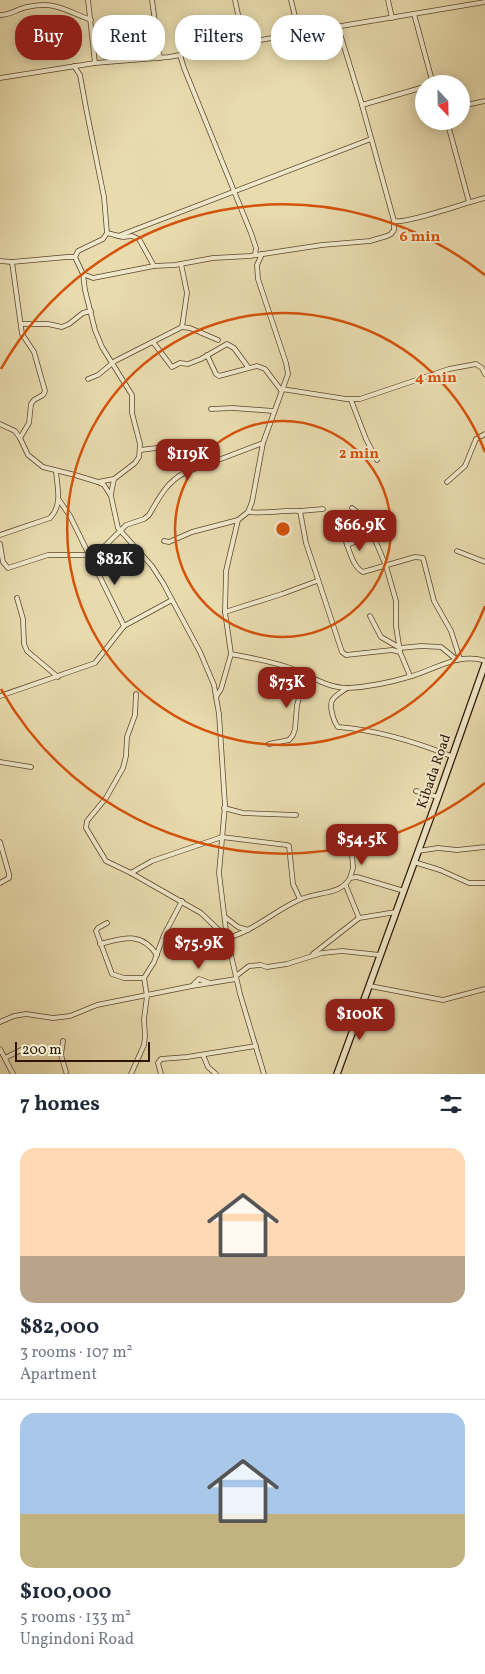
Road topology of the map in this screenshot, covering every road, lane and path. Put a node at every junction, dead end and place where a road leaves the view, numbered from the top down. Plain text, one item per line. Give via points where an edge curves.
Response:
1 (88, 0) edge
2 (152, 0) edge
3 (236, 0) edge
4 (291, 0) edge
5 (388, 0) edge
6 (463, 0) edge
7 (485, 2) edge
8 (464, 5) junction
9 (414, 14) junction
10 (0, 15) edge
11 (154, 15) edge
12 (239, 15) edge
13 (295, 15) edge
14 (392, 18) junction
15 (91, 20) junction
16 (343, 26) edge
17 (343, 43) edge
18 (134, 60) edge
19 (182, 60) edge
20 (95, 63) junction
21 (74, 66) junction
22 (431, 75) edge
23 (0, 78) edge
24 (415, 90) edge
25 (485, 101) edge
26 (470, 104) edge
27 (362, 105) junction
28 (449, 130) edge
29 (371, 140) junction
30 (235, 192) junction
31 (485, 198) edge
32 (469, 202) junction
33 (394, 221) junction
34 (107, 233) junction
35 (118, 236) junction
36 (262, 254) junction
37 (256, 255) junction
38 (250, 256) junction
39 (76, 257) junction
40 (0, 261) edge
41 (12, 262) junction
42 (181, 264) junction
43 (257, 265) junction
44 (154, 266) junction
45 (84, 274) junction
46 (91, 312) junction
47 (21, 324) junction
48 (182, 327) junction
49 (218, 340) dead end
50 (153, 342) junction
51 (207, 355) junction
52 (112, 364) junction
53 (248, 367) junction
54 (485, 374) edge
55 (88, 379) dead end
56 (282, 389) junction
57 (351, 400) junction
58 (212, 409) dead end
59 (273, 411) junction
60 (0, 424) edge
61 (485, 434) edge
62 (20, 438) junction
63 (263, 443) junction
64 (140, 450) junction
65 (376, 460) dead end
66 (208, 464) junction
67 (56, 471) junction
68 (114, 479) junction
69 (98, 482) junction
70 (447, 482) dead end
71 (111, 496) junction
72 (59, 500) junction
73 (323, 508) dead end
74 (352, 508) dead end
75 (248, 512) junction
76 (300, 512) junction
77 (238, 520) junction
78 (120, 532) junction
79 (0, 535) edge
80 (373, 535) junction
81 (164, 542) dead end
82 (0, 544) edge
83 (457, 551) dead end
84 (89, 555) junction
85 (485, 562) edge
86 (386, 566) junction
87 (317, 581) junction
88 (17, 598) dead end
89 (172, 600) junction
90 (225, 612) junction
91 (370, 616) dead end
92 (124, 626) junction
93 (400, 650) junction
94 (231, 654) junction
95 (458, 659) junction
96 (484, 666) edge
97 (306, 675) junction
98 (410, 676) junction
99 (58, 677) junction
100 (348, 688) junction
101 (136, 694) dead end
102 (0, 696) edge
103 (216, 697) junction
104 (269, 744) dead end
105 (451, 756) junction
106 (0, 762) edge
107 (31, 766) dead end
108 (416, 790) dead end
109 (438, 797) junction
110 (224, 808) junction
111 (296, 815) dead end
112 (222, 837) junction
113 (0, 842) edge
114 (485, 847) edge
115 (418, 851) junction
116 (352, 853) dead end
117 (414, 862) junction
118 (131, 873) junction
119 (350, 878) junction
120 (0, 883) edge
121 (485, 883) edge
122 (346, 886) junction
123 (404, 891) junction
124 (300, 899) junction
125 (182, 901) junction
126 (396, 912) junction
127 (224, 916) junction
128 (359, 918) junction
129 (108, 923) dead end
130 (248, 930) junction
131 (226, 938) junction
132 (100, 944) junction
133 (380, 954) junction
134 (157, 955) junction
135 (311, 956) junction
136 (236, 977) junction
137 (144, 978) junction
138 (370, 986) junction
139 (485, 989) edge
140 (147, 996) junction
141 (0, 1022) edge
142 (63, 1041) dead end
143 (256, 1046) junction
144 (27, 1047) dead end
145 (0, 1049) edge
146 (203, 1055) junction
147 (4, 1058) junction
148 (66, 1073) edge
149 (13, 1074) edge
150 (59, 1074) edge
151 (132, 1074) edge
152 (161, 1074) edge
153 (216, 1074) edge
154 (264, 1074) edge
155 (336, 1074) edge

1 - 15 street
2 - 11 street
3 - 12 street
4 - 13 street
5 - 14 street
6 - 8 street
7 - 8 street
8 - 9 street
9 - 14 street
9 - 22 street
10 - 15 street via 53,4
14 - 16 street
15 - 20 street
17 - 27 street
18 - 20 street
19 - 30 street
20 - 21 street
21 - 23 street
21 - 34 street via 80,75 104,197
24 - 27 street
25 - 26 street
27 - 29 street
28 - 32 street
29 - 30 street
29 - 33 street
30 - 35 street
30 - 37 street
31 - 32 street
32 - 33 street
33 - 36 street via 394,230 378,239
34 - 35 street
34 - 39 street via 103,239 78,251
35 - 44 street via 139,239
36 - 37 street
36 - 43 street
37 - 38 street
38 - 42 street
38 - 43 street
39 - 41 street
39 - 45 street
40 - 41 street
41 - 47 street
42 - 44 street
42 - 48 street via 187,294
43 - 56 street via 261,291 288,368
44 - 45 street via 93,278
45 - 46 street
46 - 47 street via 83,313 62,327
46 - 52 street via 95,330
47 - 62 street via 26,341 34,352 45,391 34,400 29,423
48 - 49 street
48 - 50 street
50 - 51 street via 172,367
50 - 52 street
51 - 53 street via 230,345
51 - 53 street via 220,376
52 - 55 street
52 - 64 street via 132,395 132,413
53 - 56 street via 265,369
54 - 57 street via 476,364 449,369 370,397
56 - 57 street
56 - 59 street
57 - 65 street
58 - 59 street
59 - 63 street
60 - 62 street
61 - 70 street via 476,439 465,466
62 - 67 street via 28,455 46,469
63 - 66 street
63 - 75 street
64 - 66 street via 199,443
64 - 68 street via 139,457 130,468
66 - 78 street via 174,478 149,515 126,525
67 - 69 street
67 - 72 street
68 - 69 street
68 - 71 street
69 - 71 street
71 - 78 street
72 - 79 street via 50,518
72 - 84 street
73 - 76 street
74 - 80 street via 362,516
75 - 76 street
75 - 77 street
76 - 87 street
77 - 81 street
77 - 90 street via 225,580
78 - 84 street
78 - 89 street via 152,566
80 - 86 street
80 - 86 street via 347,544 359,570 368,572
82 - 84 street via 8,568 48,555
83 - 85 street
84 - 92 street
86 - 93 street via 396,601
86 - 95 street via 415,557 423,558 434,601 451,631
87 - 90 street
87 - 93 street via 342,652 346,655
88 - 99 street via 27,651
89 - 92 street
89 - 103 street via 206,667
90 - 94 street
91 - 93 street via 381,637
92 - 99 street via 95,663
93 - 95 street via 420,646 441,647
93 - 98 street
94 - 97 street via 276,664
94 - 103 street
95 - 96 street via 473,658
95 - 98 street
96 - 105 main road, Kibada Road
97 - 100 street via 320,683
97 - 104 street via 297,704 293,734 289,740
98 - 100 street
99 - 102 street
100 - 105 street via 331,703 338,727 413,743
101 - 118 street via 135,715 127,737 123,768 86,826 106,861
103 - 110 street
105 - 109 main road, Kibada Road
106 - 107 street
108 - 109 street
109 - 115 main road, Kibada Road
110 - 111 street via 244,813
110 - 112 street
112 - 118 street via 152,861
112 - 124 street via 289,846 293,884
112 - 127 street via 219,873
113 - 120 street via 9,878
114 - 115 street
115 - 117 main road, Kibada Road
116 - 119 street
117 - 121 street via 470,883
117 - 123 main road, Kibada Road
118 - 125 street
119 - 122 street
119 - 123 street via 357,877
122 - 124 street
122 - 128 street
123 - 126 main road, Kibada Road
124 - 130 street
125 - 131 street via 201,913
125 - 134 street
126 - 128 street
126 - 133 main road, Kibada Road
127 - 130 street
127 - 131 street
128 - 135 street
129 - 132 street via 96,931
130 - 131 street
131 - 136 street
132 - 134 street via 137,938
132 - 137 street via 114,976
133 - 135 street via 342,951
133 - 138 main road, Kibada Road
134 - 137 street
135 - 136 street via 287,964 249,966
136 - 140 street
136 - 143 street
137 - 140 street
138 - 139 street via 443,1000
138 - 155 main road, Kibada Road
140 - 141 street via 97,1005 70,1016 53,1018 26,1014
140 - 151 street via 144,1045
142 - 148 street
143 - 146 street
143 - 154 street
144 - 147 street
145 - 147 street
146 - 152 street via 161,1059 158,1063
146 - 153 street via 208,1067
147 - 149 street
148 - 150 street

